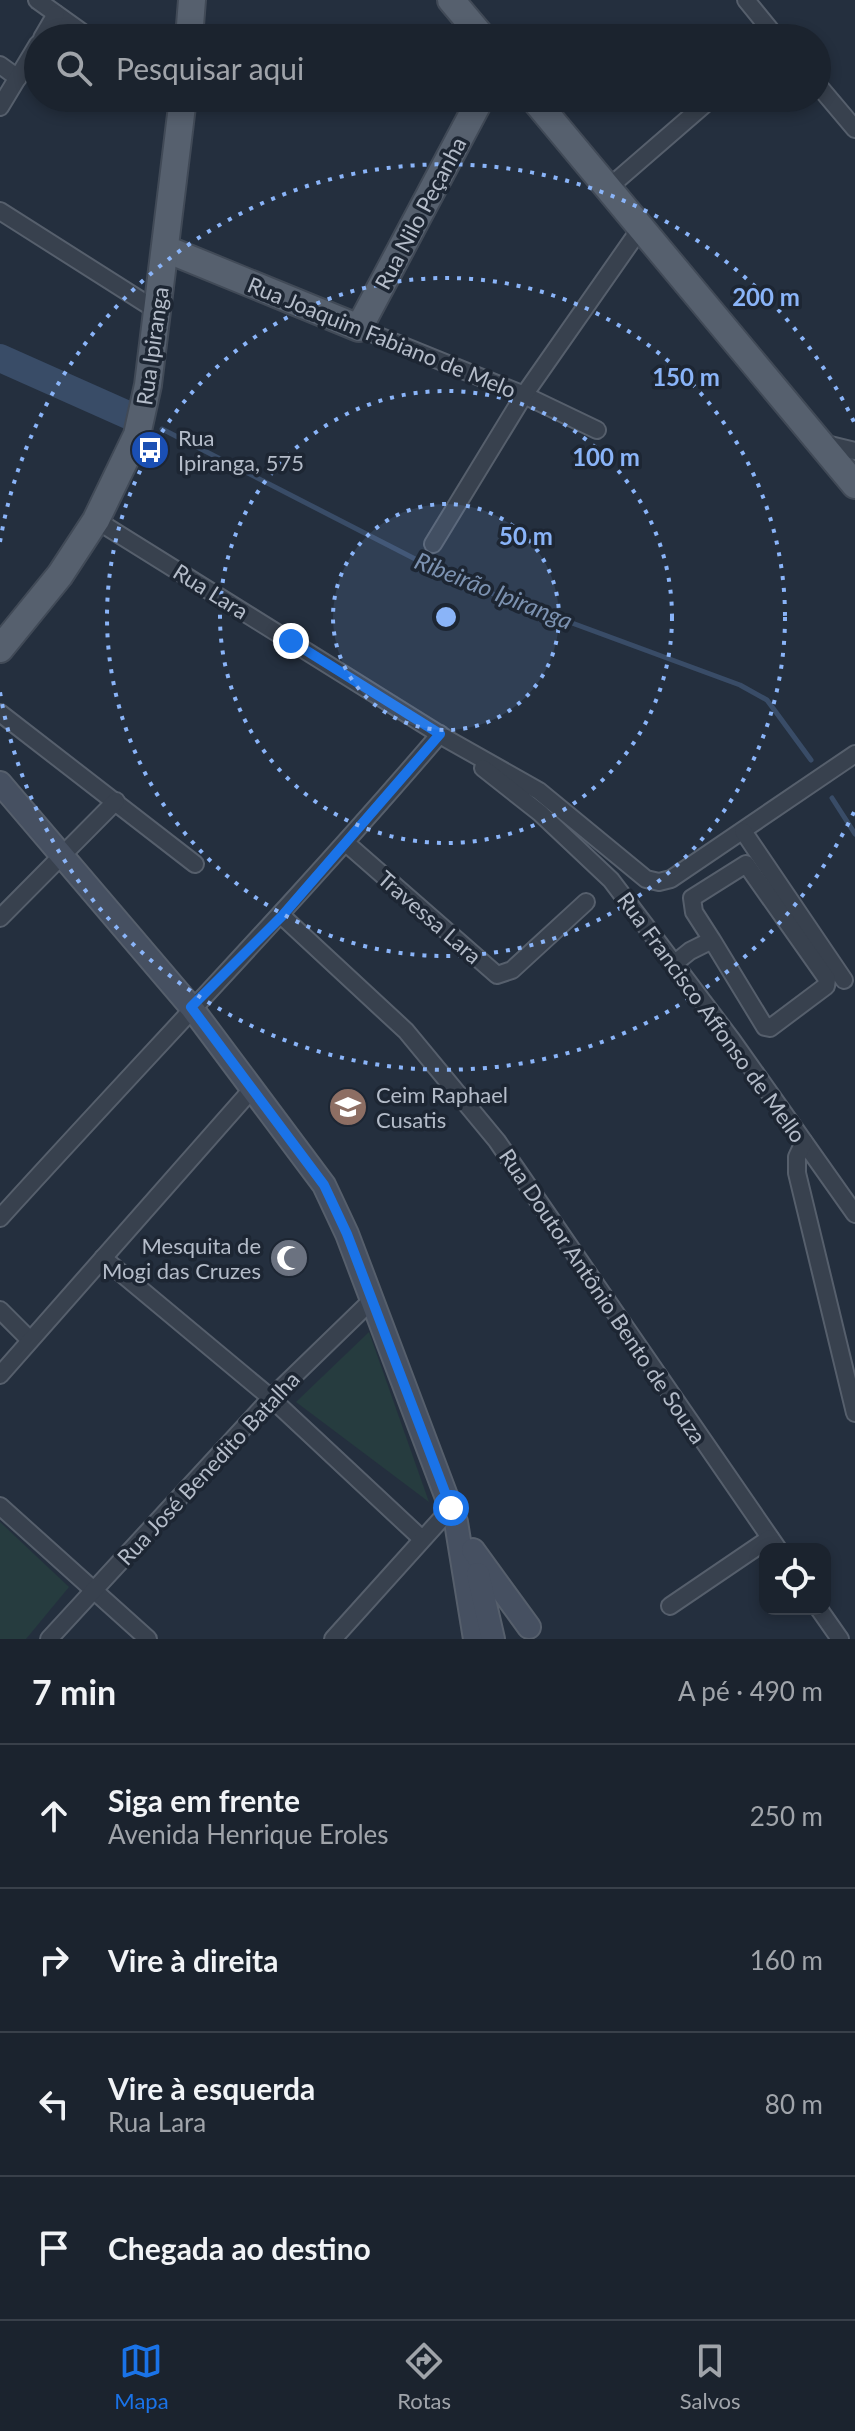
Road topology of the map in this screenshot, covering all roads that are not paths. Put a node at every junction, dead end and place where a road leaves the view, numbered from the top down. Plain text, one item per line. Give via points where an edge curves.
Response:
1 (37, 0) edge
2 (192, 0) edge
3 (451, 0) edge
4 (746, 0) edge
5 (56, 14) junction
6 (50, 24) edge
7 (70, 24) edge
8 (190, 24) edge
9 (471, 24) edge
10 (766, 24) edge
11 (0, 65) edge
12 (24, 68) edge
13 (18, 78) junction
14 (831, 98) edge
15 (0, 107) edge
16 (179, 112) edge
17 (474, 112) edge
18 (544, 112) edge
19 (696, 112) edge
20 (851, 118) edge
21 (607, 189) junction
22 (0, 211) edge
23 (640, 229) junction
24 (166, 249) junction
25 (156, 310) junction
26 (359, 328) junction
27 (524, 395) junction
28 (597, 430) dead end
29 (822, 443) junction
30 (855, 451) edge
31 (855, 485) edge
32 (96, 520) junction
33 (433, 544) dead end
34 (0, 649) edge
35 (0, 713) edge
36 (444, 737) junction
37 (855, 754) edge
38 (0, 783) edge
39 (116, 801) junction
40 (743, 831) junction
41 (346, 843) junction
42 (62, 857) junction
43 (195, 864) dead end
44 (586, 902) dead end
45 (282, 916) junction
46 (0, 918) edge
47 (712, 940) junction
48 (675, 963) junction
49 (844, 980) dead end
50 (191, 1007) junction
51 (253, 1088) junction
52 (804, 1142) junction
53 (855, 1214) edge
54 (0, 1218) edge
55 (103, 1258) junction
56 (371, 1301) junction
57 (0, 1310) edge
58 (30, 1340) junction
59 (0, 1375) edge
60 (271, 1398) junction
61 (855, 1413) edge
62 (0, 1506) edge
63 (454, 1515) junction
64 (422, 1539) junction
65 (773, 1543) edge
66 (473, 1550) junction
67 (759, 1553) edge
68 (93, 1591) junction
69 (475, 1596) junction
70 (670, 1606) dead end
71 (823, 1615) edge
72 (533, 1633) edge
73 (49, 1639) edge
74 (148, 1639) edge
75 (333, 1639) edge
76 (475, 1639) edge
77 (493, 1639) edge
78 (840, 1639) edge

1 - 5 street
2 - 8 main road
3 - 9 main road
4 - 10 street
5 - 6 street
5 - 7 street
11 - 13 street
12 - 13 street
13 - 15 street
14 - 20 street
16 - 24 main road, Rua Ipiranga
17 - 26 main road, Rua Nilo Peçanha
18 - 21 main road
19 - 21 street
21 - 23 main road
22 - 25 street
23 - 27 street
23 - 29 main road
24 - 25 main road, Rua Ipiranga
24 - 26 main road, Rua Joaquim Fabiano de Melo
25 - 32 main road, Rua Ipiranga via 144,412 128,460
26 - 27 street, Rua Joaquim Fabiano de Melo
27 - 28 street, Rua Joaquim Fabiano de Melo
27 - 33 street
29 - 30 street
29 - 31 main road
32 - 34 main road, Rua Ipiranga
32 - 36 street, Rua Lara
35 - 39 street
36 - 40 street via 539,791 646,879 671,879
36 - 41 street
36 - 48 street, Rua Francisco Affonso de Mello via 540,813 611,880
37 - 40 street
38 - 42 main road
39 - 42 street
39 - 43 street
40 - 49 street
41 - 44 street, Travessa Lara via 497,975 506,975
41 - 45 street
42 - 46 street
42 - 50 main road
45 - 50 street
45 - 65 street, Rua Doutor Antônio Bento de Souza via 406,1031 469,1104
47 - 47 street via 692,898 746,864 827,979 826,986 765,1027
47 - 48 street
48 - 52 street, Rua Francisco Affonso de Mello
50 - 51 main road
50 - 54 street
51 - 55 street
51 - 56 main road via 324,1185
52 - 53 street, Rua Francisco Affonso de Mello
52 - 61 street via 797,1173
55 - 58 street
55 - 60 street
56 - 60 street, Rua José Benedito Batalha
56 - 63 main road
57 - 58 street
58 - 59 street
60 - 64 street
60 - 68 street, Rua José Benedito Batalha
62 - 68 street
63 - 64 street
63 - 66 main road
63 - 69 main road
64 - 75 street
66 - 69 main road
66 - 72 main road
67 - 70 street
68 - 73 street, Rua José Benedito Batalha
68 - 74 street
69 - 72 street via 506,1608
69 - 76 main road
69 - 77 main road
71 - 78 street

